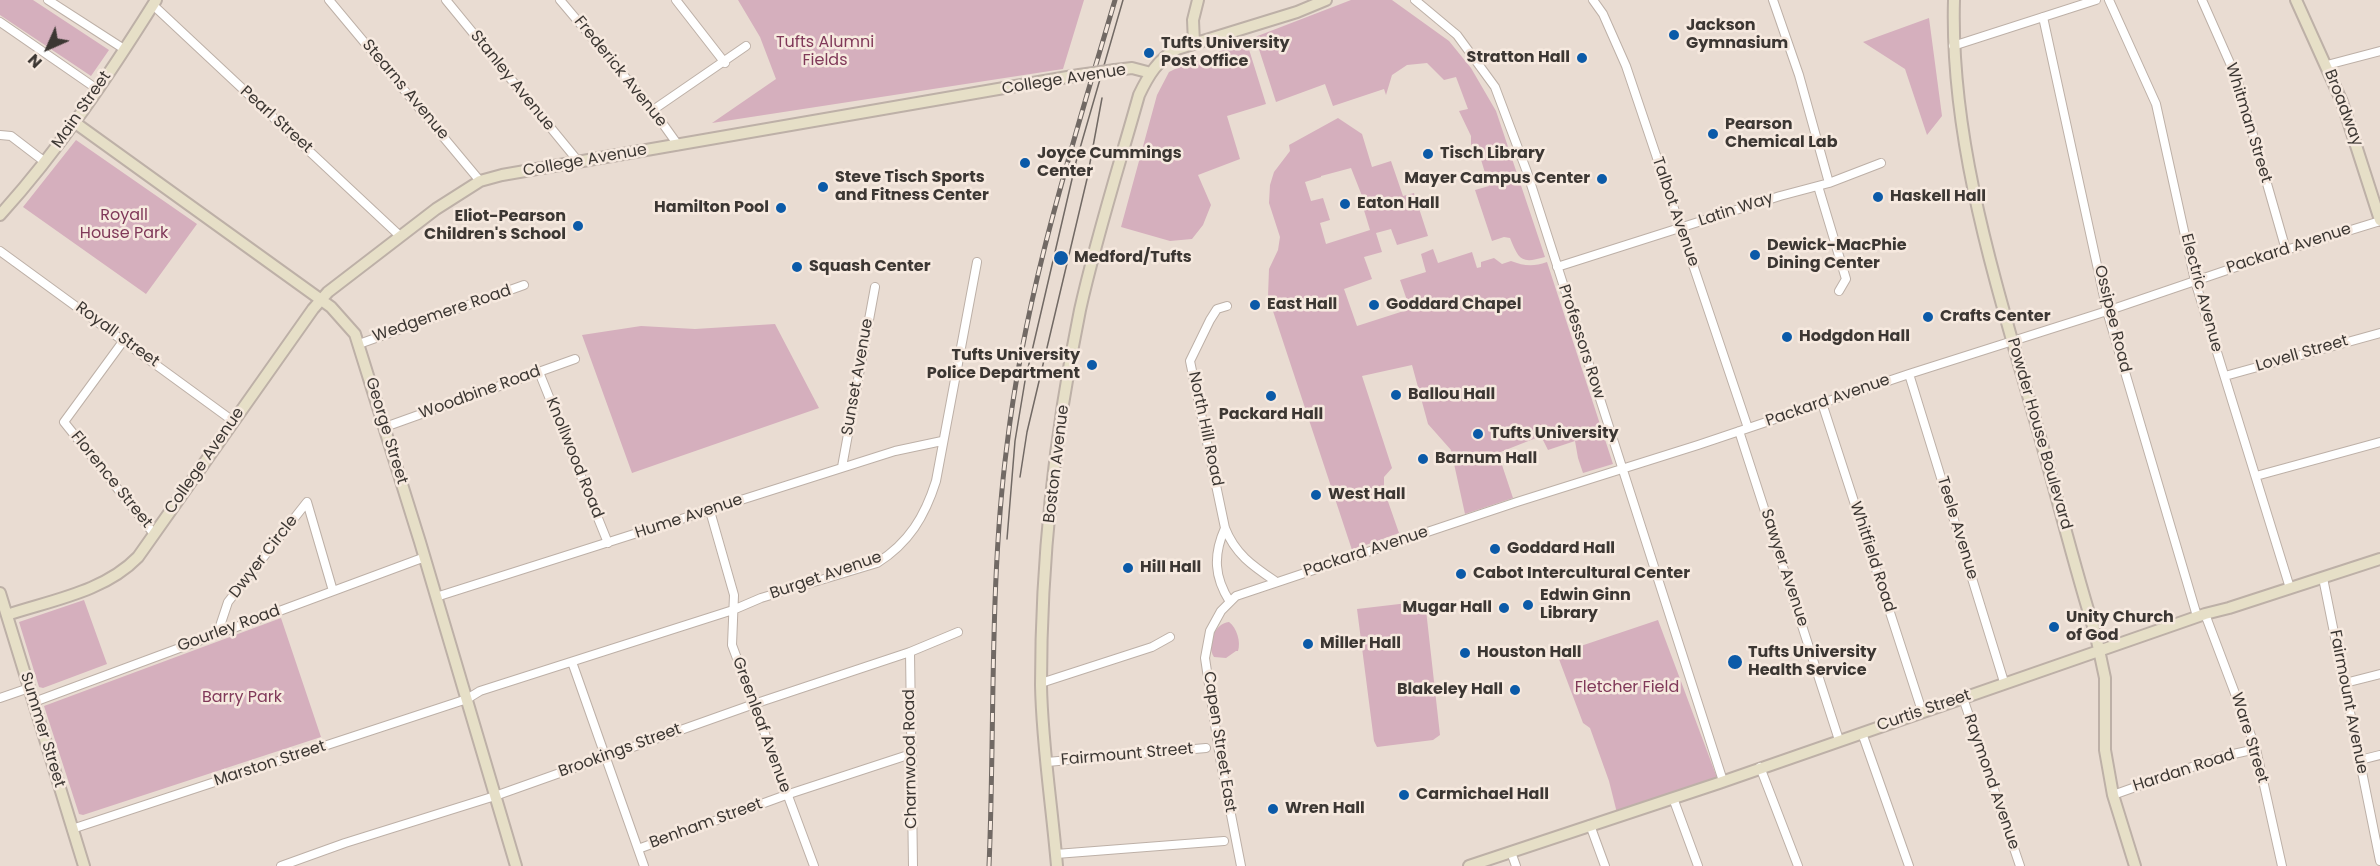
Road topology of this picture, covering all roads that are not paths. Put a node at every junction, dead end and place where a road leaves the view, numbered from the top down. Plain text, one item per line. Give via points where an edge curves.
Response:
1 (48, 0) edge
2 (329, 0) edge
3 (446, 0) edge
4 (560, 0) edge
5 (676, 0) edge
6 (1198, 0) edge
7 (1326, 0) edge
8 (1415, 0) edge
9 (1593, 0) edge
10 (1773, 0) edge
11 (1954, 0) edge
12 (2096, 0) edge
13 (2109, 0) edge
14 (2202, 0) edge
15 (2296, 0) edge
16 (154, 3) edge
17 (2043, 17) junction
18 (0, 22) edge
19 (1194, 43) junction
20 (746, 46) dead end
21 (1953, 46) junction
22 (124, 49) junction
23 (2380, 51) edge
24 (725, 63) junction
25 (2327, 65) junction
26 (1151, 73) junction
27 (97, 89) junction
28 (653, 111) junction
29 (74, 122) junction
30 (0, 135) edge
31 (678, 145) junction
32 (578, 161) junction
33 (45, 162) junction
34 (1881, 164) dead end
35 (480, 180) junction
36 (1829, 183) junction
37 (1818, 186) junction
38 (0, 215) edge
39 (2380, 220) edge
40 (1680, 227) junction
41 (400, 236) junction
42 (2286, 250) junction
43 (0, 251) edge
44 (977, 261) dead end
45 (1557, 267) junction
46 (2195, 281) junction
47 (524, 285) dead end
48 (875, 287) dead end
49 (1839, 291) dead end
50 (321, 300) junction
51 (1227, 306) dead end
52 (2107, 311) junction
53 (2380, 333) edge
54 (124, 340) junction
55 (2012, 342) junction
56 (359, 344) junction
57 (575, 359) dead end
58 (539, 372) junction
59 (1910, 374) junction
60 (2225, 376) junction
61 (1822, 403) junction
62 (233, 421) junction
63 (385, 428) junction
64 (1748, 428) junction
65 (1739, 431) junction
66 (942, 441) junction
67 (2380, 442) edge
68 (842, 468) junction
69 (1622, 468) junction
70 (2256, 476) junction
71 (710, 511) junction
72 (1225, 528) junction
73 (154, 534) junction
74 (608, 543) junction
75 (425, 557) junction
76 (2380, 559) edge
77 (2323, 578) junction
78 (1275, 581) junction
79 (2290, 588) junction
80 (333, 591) junction
81 (0, 593) edge
82 (436, 597) junction
83 (1230, 602) junction
84 (734, 610) junction
85 (7, 615) junction
86 (2201, 615) junction
87 (218, 632) junction
88 (958, 632) dead end
89 (1170, 638) dead end
90 (2099, 650) junction
91 (910, 652) junction
92 (572, 662) junction
93 (2380, 674) edge
94 (2004, 682) junction
95 (1041, 683) junction
96 (2345, 683) junction
97 (29, 688) junction
98 (0, 698) edge
99 (1963, 698) junction
100 (467, 699) junction
101 (34, 702) junction
102 (754, 704) junction
103 (1923, 711) junction
104 (1862, 733) junction
105 (1839, 740) junction
106 (1206, 748) dead end
107 (2256, 749) junction
108 (911, 754) junction
109 (2380, 755) edge
110 (604, 756) junction
111 (2360, 760) junction
112 (1047, 762) junction
113 (1760, 766) junction
114 (1723, 781) junction
115 (786, 795) junction
116 (2113, 795) junction
117 (495, 796) junction
118 (1673, 798) junction
119 (1590, 825) junction
120 (72, 829) junction
121 (2378, 838) edge
122 (1224, 841) dead end
123 (638, 849) junction
124 (1511, 852) junction
125 (1056, 854) junction
126 (2380, 861) edge
127 (84, 866) edge
128 (281, 866) edge
129 (516, 866) edge
130 (644, 866) edge
131 (813, 866) edge
132 (913, 866) edge
133 (1058, 866) edge
134 (1241, 866) edge
135 (1469, 866) edge
136 (1516, 866) edge
137 (1605, 866) edge
138 (1698, 866) edge
139 (1798, 866) edge
140 (1909, 866) edge
141 (2020, 866) edge
142 (2135, 866) edge
143 (2282, 866) edge

1 - 22 street
2 - 35 street, Stearns Avenue
3 - 32 street, Stanley Avenue
4 - 28 street, Frederick Avenue
5 - 24 street
6 - 19 street via 1193,20
7 - 19 street, College Avenue
8 - 45 street, Professors Row via 1452,29 1495,87
9 - 40 street, Talbot Avenue via 1626,66
10 - 36 street
11 - 21 street, Powder House Boulevard
12 - 17 street
13 - 46 street, Electric Avenue via 2156,104
14 - 42 street, Whitman Street via 2237,79
15 - 25 street, Broadway
16 - 22 street, Main Street
16 - 41 street, Pearl Street
17 - 21 street
17 - 52 street, Ossipee Road
18 - 27 street
19 - 26 street, College Avenue via 1168,54
20 - 24 street
21 - 55 street, Powder House Boulevard via 1957,100 1981,220
22 - 27 street, Main Street
23 - 25 street
24 - 28 street
25 - 39 street, Broadway via 2356,138
26 - 31 street, College Avenue, bridge via 1132,68 1080,75
26 - 95 street, Boston Avenue via 1139,95 1069,366 1052,492
27 - 29 street, Main Street
28 - 31 street, Frederick Avenue
29 - 33 street, Main Street
29 - 50 street, George Street
30 - 33 street via 11,136
31 - 32 street, College Avenue
32 - 35 street, College Avenue
33 - 38 street, Main Street
34 - 36 street, Latin Way
35 - 41 street, College Avenue
36 - 37 street, Latin Way
37 - 40 street, Latin Way
37 - 49 street via 1846,279
39 - 42 street, Packard Avenue
40 - 45 street, Latin Way
40 - 64 street, Talbot Avenue
41 - 50 street, College Avenue
42 - 46 street, Packard Avenue
43 - 54 street, Royall Street
44 - 66 street, Burget Avenue
45 - 69 street, Professors Row
46 - 52 street, Packard Avenue
46 - 60 street, Electric Avenue
47 - 56 street, Wedgemere Road
48 - 68 street, Sunset Avenue
50 - 56 street, George Street via 347,323
50 - 62 street, College Avenue
51 - 72 street, North Hill Road via 1217,309 1190,361
52 - 55 street, Packard Avenue
52 - 86 street, Ossipee Road
53 - 60 street, Lovell Street
54 - 62 street, Royall Street
54 - 73 street, Florence Street via 64,422
55 - 59 street, Packard Avenue
55 - 90 street, Powder House Boulevard
56 - 63 street, George Street
57 - 58 street, Woodbine Road
58 - 63 street, Woodbine Road
58 - 74 street, Knollwood Road
59 - 61 street, Packard Avenue
59 - 94 street, Teele Avenue
60 - 70 street, Electric Avenue
61 - 64 street, Packard Avenue
61 - 103 street, Whitfield Road
62 - 73 street, College Avenue
63 - 75 street, George Street
64 - 65 street, Packard Avenue
65 - 69 street, Packard Avenue
65 - 105 street, Sawyer Avenue
66 - 68 street, Hume Avenue
66 - 84 street, Burget Avenue via 928,508 888,555
67 - 70 street
68 - 71 street, Hume Avenue
69 - 78 street, Packard Avenue
69 - 114 street, Professors Row
70 - 79 street, Electric Avenue
71 - 74 street, Hume Avenue
71 - 84 street, Greenleaf Avenue via 734,595
72 - 78 street, North Hill Road via 1248,562
72 - 83 street, North Hill Road via 1217,545 1216,569
73 - 85 street, College Avenue via 138,557 108,580
74 - 82 street, Hume Avenue
75 - 80 street, Gourley Road
75 - 82 street, George Street
76 - 77 street, Curtis Street
77 - 79 street, Curtis Street
77 - 96 street, Fairmount Avenue
78 - 83 street, Capen Street East
79 - 86 street, Curtis Street
80 - 87 street, Gourley Road
80 - 87 street, Dwyer Circle via 308,502 228,602
81 - 85 street, Summer Street
82 - 100 street, George Street
83 - 134 street, Capen Street East via 1210,631 1205,658
84 - 92 street, Burget Avenue
84 - 102 street, Greenleaf Avenue via 732,645
85 - 97 street, Summer Street
86 - 90 street, Curtis Street
86 - 107 street, Ware Street
87 - 101 street, Gourley Road
88 - 91 street, Brookings Street
89 - 95 street
90 - 94 street, Curtis Street
90 - 116 street, Powder House Boulevard via 2105,678 2105,750
91 - 102 street, Brookings Street
91 - 108 street, Charnwood Road
92 - 100 street, Burget Avenue via 480,691
92 - 110 street
93 - 96 street
94 - 99 street, Curtis Street
95 - 112 street, Boston Avenue
96 - 111 street, Fairmount Avenue
97 - 98 street
97 - 101 street, Summer Street
99 - 103 street, Curtis Street
99 - 141 street, Raymond Avenue
100 - 117 street, George Street
100 - 120 street, Marston Street
101 - 120 street, Summer Street
102 - 110 street, Brookings Street
102 - 115 street, Greenleaf Avenue
103 - 104 street, Curtis Street
104 - 105 street, Curtis Street
104 - 140 street
105 - 113 street, Curtis Street
106 - 112 street, Fairmount Street
107 - 116 street, Hardan Road via 2221,756
107 - 143 street, Ware Street
108 - 115 street, Benham Street
108 - 132 street, Charnwood Road
109 - 111 street
110 - 117 street, Brookings Street
110 - 123 street
111 - 121 street, Fairmount Avenue
112 - 125 street, Boston Avenue
113 - 114 street, Curtis Street
113 - 139 street
114 - 118 street, Curtis Street
115 - 123 street, Benham Street
115 - 131 street, Greenleaf Avenue
116 - 142 street, Powder House Boulevard
117 - 128 street, Brookings Street
117 - 129 street, George Street
118 - 119 street, Curtis Street
118 - 138 street
119 - 124 street, Curtis Street
119 - 137 street
120 - 127 street, Summer Street
121 - 126 street, Fairmount Avenue
122 - 125 street
123 - 130 street
124 - 135 street, Curtis Street
124 - 136 street
125 - 133 street, Boston Avenue

